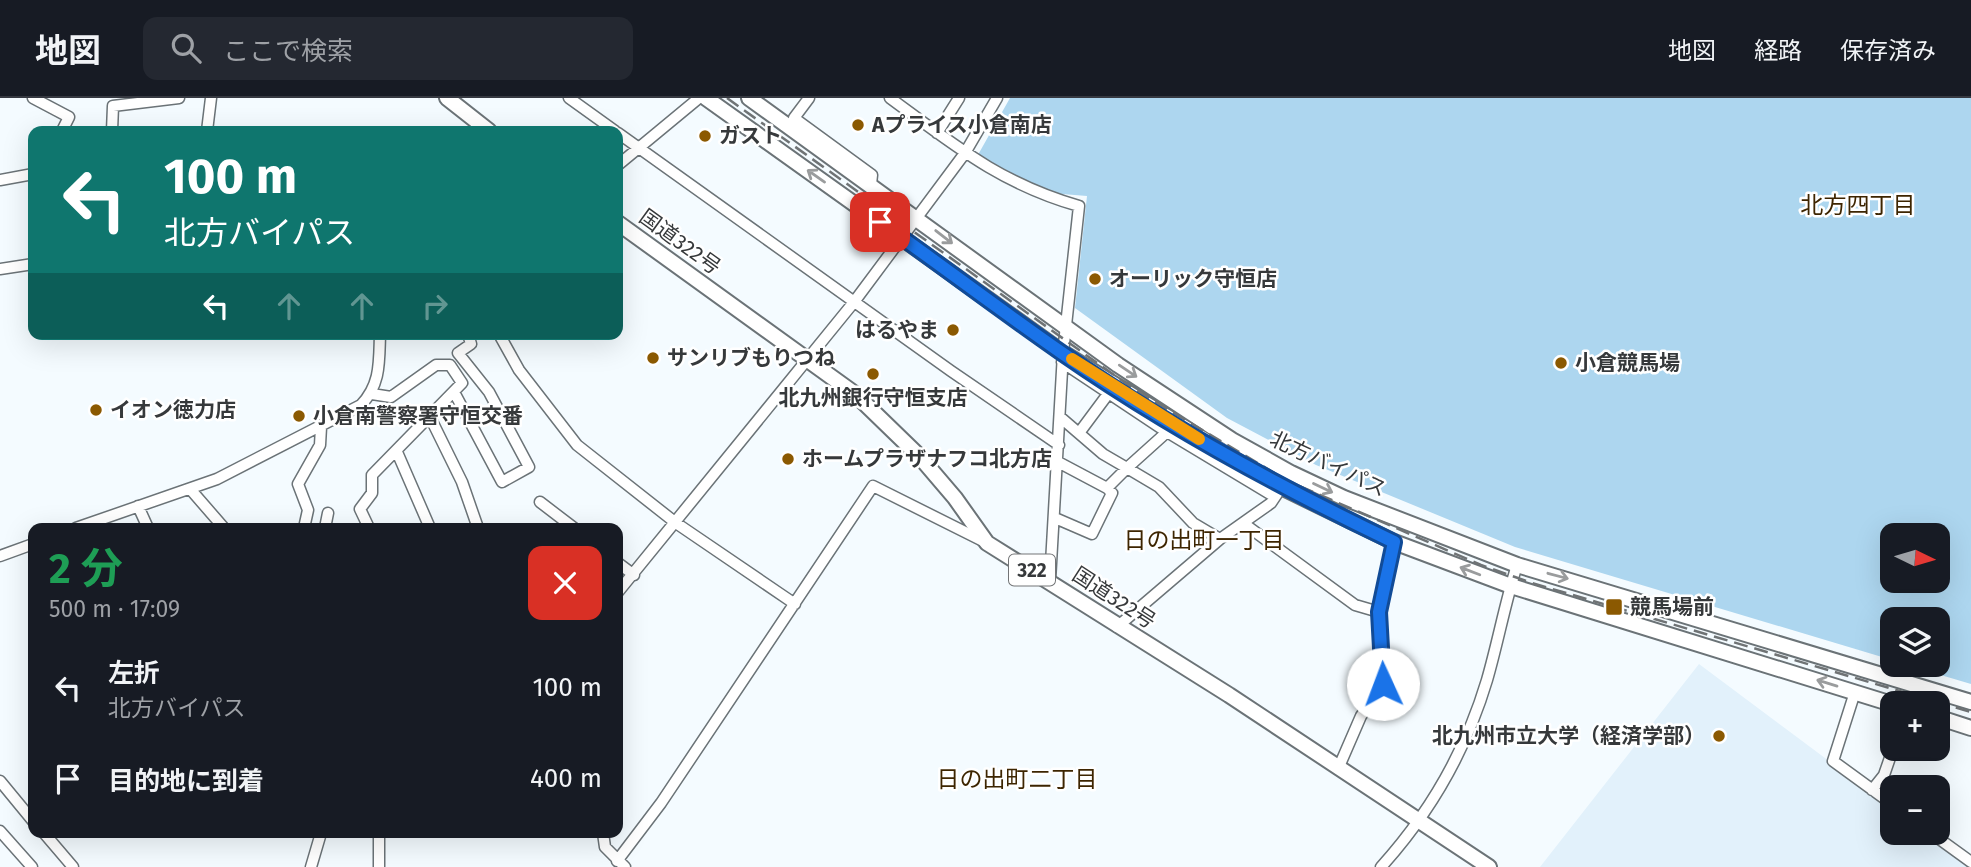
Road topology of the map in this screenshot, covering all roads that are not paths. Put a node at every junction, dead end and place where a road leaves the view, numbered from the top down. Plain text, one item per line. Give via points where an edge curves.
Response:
1 (33, 98) edge
2 (179, 98) edge
3 (211, 98) edge
4 (447, 98) edge
5 (569, 98) edge
6 (699, 98) edge
7 (706, 98) edge
8 (749, 98) edge
9 (809, 98) edge
10 (890, 98) edge
11 (911, 98) edge
12 (959, 98) edge
13 (997, 98) edge
14 (905, 109) junction
15 (64, 126) edge
16 (112, 126) edge
17 (208, 126) edge
18 (483, 126) edge
19 (609, 126) edge
20 (937, 133) junction
21 (623, 136) edge
22 (639, 148) junction
23 (965, 153) junction
24 (623, 161) edge
25 (28, 175) edge
26 (0, 180) edge
27 (871, 184) junction
28 (917, 217) junction
29 (623, 227) edge
30 (902, 237) junction
31 (28, 265) edge
32 (0, 269) edge
33 (854, 302) junction
34 (1066, 328) junction
35 (380, 340) edge
36 (470, 340) edge
37 (502, 340) edge
38 (1062, 358) junction
39 (808, 359) junction
40 (453, 392) junction
41 (372, 394) junction
42 (1108, 394) junction
43 (430, 417) junction
44 (1060, 417) junction
45 (321, 427) junction
46 (1167, 432) junction
47 (1079, 433) junction
48 (1059, 445) junction
49 (397, 452) junction
50 (1058, 462) junction
51 (1127, 468) junction
52 (1291, 473) junction
53 (1107, 488) junction
54 (191, 490) junction
55 (1278, 492) junction
56 (540, 502) dead end
57 (138, 506) junction
58 (328, 513) dead end
59 (1055, 518) junction
60 (90, 523) edge
61 (146, 523) edge
62 (217, 523) edge
63 (305, 523) edge
64 (326, 523) edge
65 (367, 523) edge
66 (428, 523) edge
67 (476, 523) edge
68 (567, 523) edge
69 (676, 523) junction
70 (1243, 523) junction
71 (1220, 539) junction
72 (1394, 542) junction
73 (987, 543) junction
74 (28, 546) edge
75 (0, 556) edge
76 (1517, 565) junction
77 (623, 567) edge
78 (634, 575) junction
79 (1050, 581) junction
80 (1511, 586) junction
81 (623, 587) edge
82 (795, 604) junction
83 (1379, 612) junction
84 (1117, 627) junction
85 (1855, 692) junction
86 (1880, 700) edge
87 (1971, 702) edge
88 (1950, 721) edge
89 (1971, 728) edge
90 (1888, 761) edge
91 (1338, 769) junction
92 (0, 781) edge
93 (1872, 790) junction
94 (1880, 796) edge
95 (28, 815) edge
96 (1418, 820) junction
97 (0, 831) edge
98 (48, 838) edge
99 (320, 838) edge
100 (379, 838) edge
101 (604, 838) edge
102 (1948, 845) edge
103 (1971, 862) edge
104 (621, 864) edge
105 (32, 867) edge
106 (73, 867) edge
107 (311, 867) edge
108 (379, 867) edge
109 (1381, 867) edge
110 (1489, 867) edge

1 - 15 street via 68,117
2 - 16 street via 113,106
3 - 17 street
4 - 18 highway
5 - 19 street
6 - 22 street
30 -> 7 highway, 北方バイパス
8 - 27 highway, 北方バイパス
9 - 27 street via 794,118 872,175
10 - 14 street
11 - 14 street
12 - 20 street
13 - 23 street
14 - 20 street
20 - 23 street
21 - 22 street
22 - 24 street
22 - 33 street
23 - 28 street
23 - 34 street via 1044,196 1079,206
25 - 26 street
27 - 28 highway, 北方バイパス
28 - 30 street
28 -> 34 highway, 北方バイパス
29 - 39 highway, 国道322号 / 322
30 - 33 street
30 - 38 highway, 北方バイパス
31 - 32 street
33 - 39 street
33 - 48 street
34 - 38 street
34 -> 52 highway, 北方バイパス via 1174,403
35 - 41 street
36 - 40 street via 471,344 458,353 489,392 529,467 502,482
37 - 69 street via 519,370 577,445
38 - 42 street
38 - 44 street
38 - 55 highway, 北方バイパス
39 - 69 street
39 - 73 highway, 国道322号 / 322 via 894,430 956,498
40 - 41 street via 462,383 450,365 436,365 391,397
40 - 43 street
41 - 45 street
42 - 46 street
42 - 47 street
43 - 49 street
43 - 67 street
44 - 47 street
44 - 48 street
45 - 54 street
45 - 63 street via 320,445 298,484 308,510
46 - 51 street
46 - 55 street
47 - 51 street
48 - 50 street
49 - 65 street via 372,475 372,493 360,509
49 - 66 street
50 - 53 street
50 - 59 street
51 - 53 street
51 - 71 street via 1159,487 1193,523
52 - 55 street
52 -> 76 highway, 北方バイパス
53 - 59 street via 1112,493 1092,534
54 - 57 street
54 - 62 street
55 - 70 street
55 - 72 highway, 北方バイパス
56 - 68 street
57 - 60 street
57 - 61 street
58 - 64 street
59 - 79 street
69 - 78 street
69 - 82 street
70 - 71 street
70 - 83 street via 1355,605
71 - 84 street
80 -> 72 highway, 北方バイパス
72 - 83 street
73 - 79 highway, 国道322号 / 322
73 - 82 street via 873,486
74 - 75 street
76 - 80 street
76 -> 87 highway, 北方バイパス
77 - 78 street
78 - 81 street
79 - 84 highway, 国道322号 / 322
85 -> 80 highway, 北方バイパス
80 - 96 street via 1463,746
82 - 104 street
83 - 91 street via 1383,684 1361,716
84 - 91 highway, 国道322号 / 322
85 - 86 highway, 北方バイパス
85 - 93 street via 1833,761
88 - 89 highway
90 - 93 street
91 - 96 highway, 国道322号 / 322
92 - 95 street
93 - 94 street
96 - 109 street
96 - 110 highway, 国道322号 / 322
97 - 105 street
98 - 106 street
99 - 107 street
100 - 108 street
101 - 104 street
102 - 103 street

